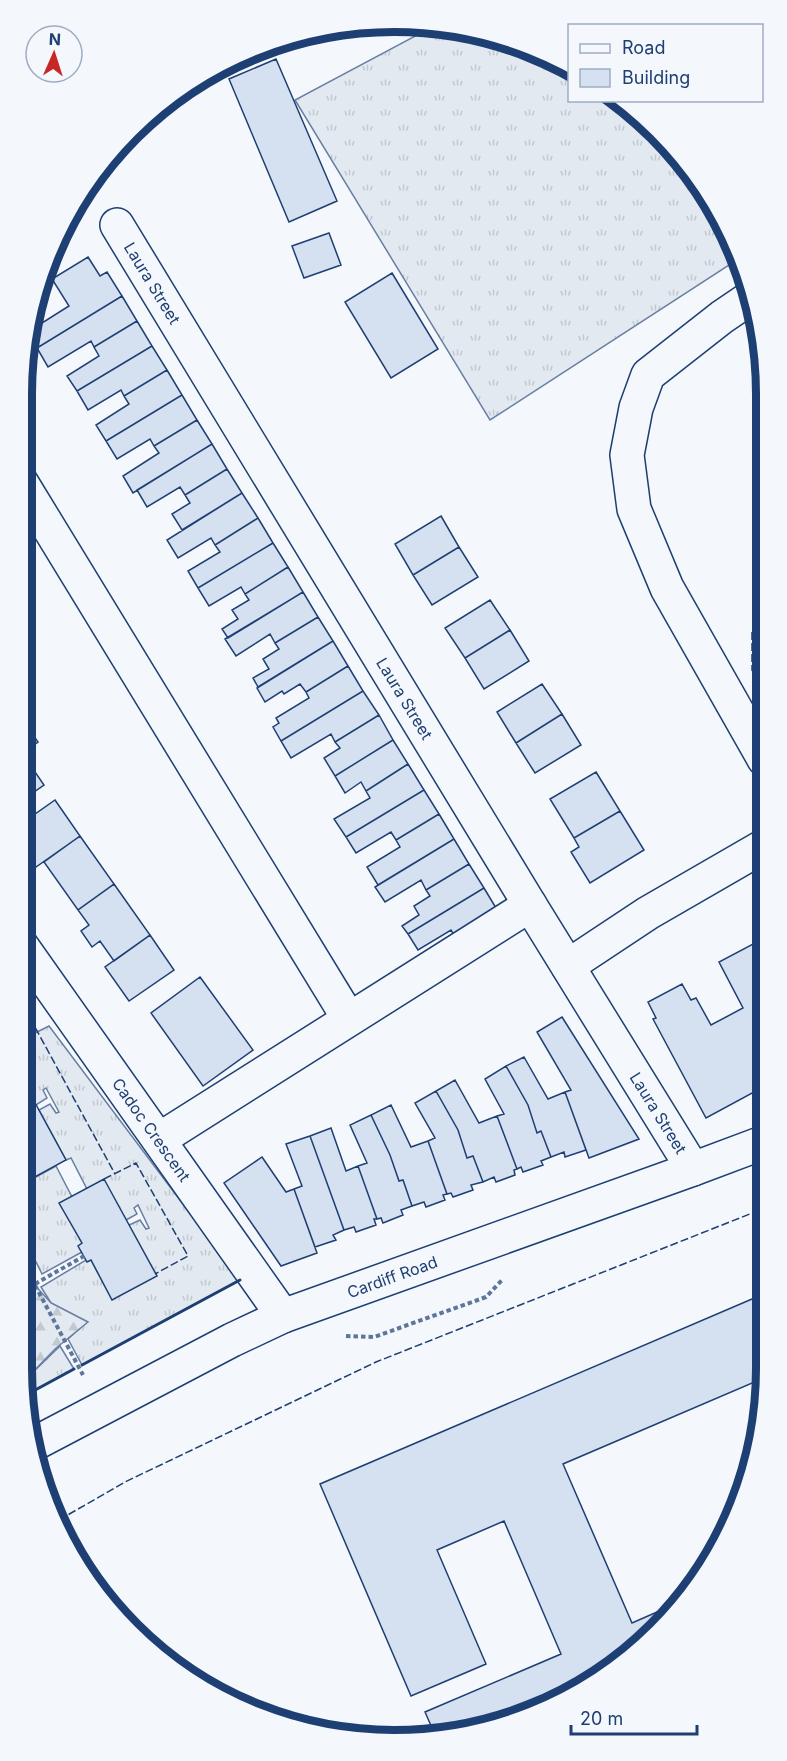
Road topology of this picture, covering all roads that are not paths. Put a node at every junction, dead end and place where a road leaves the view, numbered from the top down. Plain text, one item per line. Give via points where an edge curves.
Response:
1 (117, 225) dead end
2 (744, 302) edge
3 (32, 500) edge
4 (756, 745) edge
5 (756, 851) edge
6 (530, 905) junction
7 (32, 960) edge
8 (568, 966) junction
9 (350, 1019) junction
10 (160, 1139) junction
11 (756, 1145) edge
12 (693, 1169) junction
13 (284, 1316) junction
14 (39, 1441) edge

1 - 6 street, Laura Street
2 - 4 street via 648,375 636,408 627,455 634,509 667,588
3 - 9 street
5 - 8 street via 648,913
6 - 8 street, Laura Street
6 - 9 street
7 - 10 street, Cadoc Crescent
8 - 12 street, Laura Street
9 - 10 street
10 - 13 street, Cadoc Crescent
11 - 12 street, Cardiff Road
12 - 13 street, Cardiff Road
13 - 14 street, Cardiff Road

